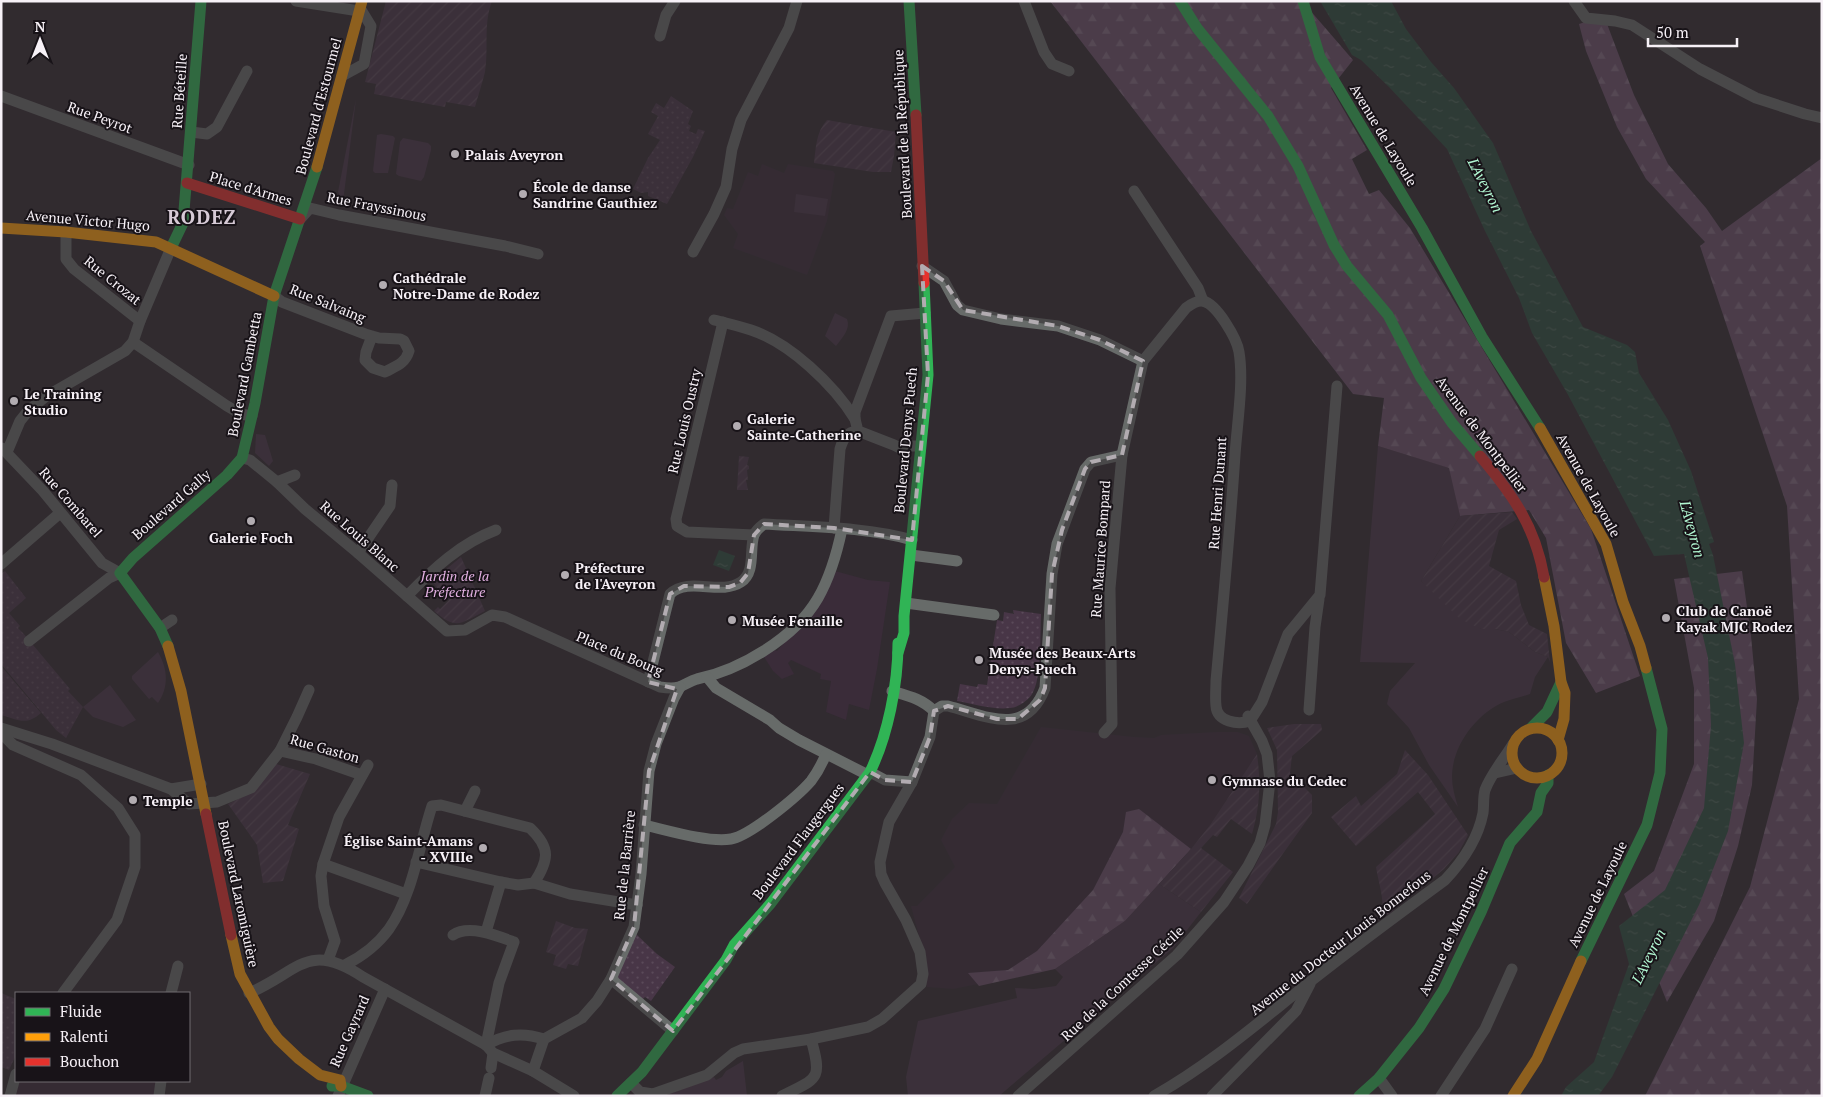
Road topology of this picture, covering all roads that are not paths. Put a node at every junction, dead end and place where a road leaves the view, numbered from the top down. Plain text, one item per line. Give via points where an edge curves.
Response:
1 (202, 1) edge
2 (296, 1) edge
3 (675, 1) edge
4 (797, 1) edge
5 (910, 1) edge
6 (1024, 1) edge
7 (1180, 1) edge
8 (1303, 1) edge
9 (1574, 1) edge
10 (360, 7) edge
11 (660, 36) dead end
12 (247, 71) dead end
13 (1069, 71) dead end
14 (342, 76) junction
15 (1, 96) edge
16 (1822, 118) edge
17 (191, 132) junction
18 (189, 165) junction
19 (187, 183) junction
20 (1134, 191) dead end
21 (300, 219) junction
22 (1, 228) edge
23 (66, 232) junction
24 (171, 248) junction
25 (693, 252) dead end
26 (538, 254) dead end
27 (922, 266) junction
28 (274, 296) junction
29 (1203, 301) junction
30 (925, 313) junction
31 (140, 321) junction
32 (372, 336) dead end
33 (133, 342) junction
34 (1144, 361) junction
35 (1337, 386) dead end
36 (252, 416) junction
37 (856, 421) junction
38 (920, 446) junction
39 (4, 450) edge
40 (1122, 455) junction
41 (242, 458) junction
42 (295, 475) dead end
43 (277, 482) junction
44 (392, 486) dead end
45 (60, 512) junction
46 (838, 529) junction
47 (496, 530) dead end
48 (754, 535) junction
49 (912, 540) junction
50 (358, 553) junction
51 (910, 555) junction
52 (957, 560) dead end
53 (1, 564) edge
54 (120, 573) junction
55 (1320, 595) junction
56 (407, 596) junction
57 (906, 603) junction
58 (994, 615) dead end
59 (172, 620) dead end
60 (160, 628) junction
61 (447, 631) joint
62 (29, 641) dead end
63 (702, 678) junction
64 (648, 682) junction
65 (1561, 682) junction
66 (680, 687) junction
67 (308, 690) dead end
68 (892, 691) junction
69 (1309, 710) dead end
70 (934, 711) junction
71 (1250, 717) junction
72 (1, 728) edge
73 (1531, 728) junction
74 (1, 732) edge
75 (1104, 733) dead end
76 (1558, 740) junction
77 (1514, 744) junction
78 (280, 751) junction
79 (822, 752) junction
80 (1521, 771) junction
81 (869, 773) junction
82 (1495, 773) junction
83 (1548, 775) junction
84 (912, 782) junction
85 (201, 784) junction
86 (172, 789) junction
87 (475, 791) dead end
88 (1540, 794) junction
89 (204, 803) junction
90 (189, 804) junction
91 (465, 811) junction
92 (207, 820) junction
93 (644, 825) junction
94 (416, 862) junction
95 (323, 864) junction
96 (501, 882) junction
97 (538, 884) junction
98 (406, 894) junction
99 (638, 905) junction
100 (486, 932) junction
101 (453, 935) dead end
102 (328, 960) junction
103 (345, 965) junction
104 (178, 966) dead end
105 (1512, 969) dead end
106 (611, 979) junction
107 (1312, 980) junction
108 (385, 989) junction
109 (64, 992) edge
110 (171, 992) edge
111 (249, 993) junction
112 (673, 1031) junction
113 (544, 1039) junction
114 (811, 1039) junction
115 (490, 1049) junction
116 (532, 1071) junction
117 (15, 1078) edge
118 (1379, 1078) junction
119 (161, 1082) edge
120 (340, 1091) edge
121 (625, 1091) edge
122 (10, 1096) edge
123 (159, 1096) edge
124 (368, 1096) edge
125 (485, 1096) edge
126 (574, 1096) edge
127 (782, 1096) edge
128 (1018, 1096) edge
129 (1154, 1096) edge
130 (1212, 1096) edge
131 (1359, 1096) edge
132 (1392, 1096) edge
133 (1441, 1096) edge
134 (1514, 1096) edge

1 - 17 street, Rue Béteille
2 - 10 street
3 - 11 street via 666,15
4 - 25 street via 790,28 741,120 722,196
5 - 27 street, Boulevard de la République
6 - 13 street via 1044,52 1052,64
7 - 65 street, Avenue de Montpellier via 1197,28 1268,116 1298,166 1334,245 1388,315 1422,378 1452,423 1500,480 1524,515 1540,554
8 - 134 street, Avenue de Layoule via 1320,57 1606,544 1640,646 1662,730 1660,773 1648,825 1586,949 1537,1059
9 - 16 street via 1586,18 1632,25 1700,69 1756,98
10 - 14 street, Boulevard d'Estourmel
10 - 14 street via 372,26 364,64
12 - 17 street via 217,128 207,134
14 - 21 street, Boulevard d'Estourmel
15 - 18 street, Rue Peyrot
17 - 18 street, Rue Béteille
18 - 19 street, Rue Béteille
19 - 21 street, Place d'Armes
19 - 24 street via 183,223
20 - 29 street, Rue Henri Dunant via 1198,288
21 - 26 street, Rue Frayssinous via 310,208
21 - 28 street, Place d'Armes
22 - 23 street, Avenue Victor Hugo
23 - 24 street, Avenue Victor Hugo via 156,242
23 - 31 street, Rue Crozat via 66,259
24 - 28 street
24 - 31 street
27 - 30 street, Boulevard Denys Puech
27 - 34 street via 944,281 963,310 1007,320 1058,326 1100,340
28 - 32 street, Rue Salvaing via 282,302
28 - 36 street, Boulevard Gambetta
29 - 34 street via 1186,308
29 - 71 street, Rue Henri Dunant via 1228,327 1239,352 1241,374 1217,699 1234,715
30 - 37 street via 891,316
30 - 38 street, Boulevard Denys Puech via 928,375
31 - 33 street
33 - 36 street via 227,406
33 - 39 street via 125,351 39,401 20,421
34 - 40 street, Rue Maurice Bompard
35 - 55 street
36 - 41 street, Boulevard Gambetta
37 - 38 street via 900,448
37 - 46 street via 852,431 843,438 839,464
37 - 48 street, Rue Louis Oustry via 801,359 753,330 718,321 677,526 687,532
38 - 49 street, Boulevard Denys Puech
39 - 45 street, Rue Combarel
40 - 70 street, Rue Maurice Bompard via 1091,462 1085,469 1062,530 1052,574 1045,688 1040,700 1029,713 1018,719 997,719 948,706
40 - 75 street, Rue Maurice Bompard via 1110,588 1112,724
41 - 43 street, Rue Louis Blanc via 250,460
41 - 54 street, Boulevard Gally via 228,475
42 - 43 street
43 - 50 street, Rue Louis Blanc
44 - 50 street via 390,506
45 - 53 street
45 - 54 street, Rue Combarel via 102,563
46 - 48 street via 764,524
46 - 49 street
46 - 63 street via 838,550 824,586 809,611 779,642 746,661
47 - 56 street via 456,550
48 - 64 street via 748,573 740,583 729,587 684,586 670,594
49 - 51 street, Boulevard Denys Puech
50 - 56 street, Rue Louis Blanc
51 - 52 street
51 - 57 street, Boulevard Denys Puech
54 - 60 street, Boulevard Laromiguière
54 - 62 street via 109,578
55 - 69 street
55 - 71 street via 1288,634 1262,702
56 - 61 street, Rue Louis Blanc
57 - 58 street
57 - 68 street, Boulevard Denys Puech
59 - 60 street
60 - 85 street, Boulevard Laromiguière via 170,650 181,691
61 - 64 street, Place du Bourg via 465,630 492,616 505,617
63 - 66 street
63 - 79 street
64 - 66 street, Place du Bourg via 660,687
65 - 73 street via 1547,712
65 - 76 street, Avenue de Montpellier via 1565,692 1564,719
66 - 93 street, Rue de la Barrière via 654,749
67 - 78 street
68 - 70 street via 916,697
68 - 81 street, Boulevard Denys Puech via 879,756
70 - 84 street via 930,737
71 - 128 street, Rue de la Comtesse Cécile via 1267,754 1270,781 1265,824 1248,866 1224,902 1177,955
72 - 86 street
73 - 76 street via 1546,730
73 - 77 street
74 - 109 street via 13,745 81,774 118,808 135,835 135,867 117,920
76 - 83 street via 1562,756
77 - 80 street via 1513,760
77 - 82 street, Avenue du Docteur Louis Bonnefous
78 - 89 street via 251,788 217,802
78 - 95 street, Rue Gaston via 365,770 340,817
79 - 81 street
79 - 93 street via 811,780 793,799 752,829 732,839 715,840
80 - 82 street
80 - 83 street via 1532,777
80 - 88 street
81 - 84 street via 885,780
81 - 112 street, Boulevard Flaugergues via 728,954
82 - 107 street, Avenue du Docteur Louis Bonnefous via 1484,792 1478,830 1460,864 1445,880
83 - 88 street, Avenue de Montpellier via 1548,783
84 - 114 street via 889,822 880,862 885,883 920,952 921,984 882,1019 868,1027
85 - 86 street
85 - 89 street, Boulevard Laromiguière
86 - 90 street
87 - 91 street
88 - 118 street, Avenue de Montpellier via 1537,812 1510,844 1444,989 1420,1028
89 - 90 street
89 - 92 street, Boulevard Laromiguière
90 - 92 street
91 - 94 street via 441,804 432,806
91 - 97 street via 530,828 539,837 546,853
92 - 111 street, Boulevard Laromiguière via 229,931 240,974
93 - 99 street, Rue de la Barrière
94 - 96 street
94 - 98 street
95 - 98 street
95 - 102 street via 324,906 336,941
96 - 97 street
96 - 100 street
97 - 99 street via 570,894
98 - 103 street via 397,915 381,938
99 - 106 street, Rue de la Barrière via 634,927
100 - 101 street via 459,930
100 - 115 street via 514,942 499,983
102 - 103 street
102 - 111 street via 306,961
103 - 108 street
104 - 110 street
105 - 133 street via 1485,1029
106 - 112 street
106 - 113 street, Rue de la Barrière via 582,1018
107 - 129 street, Avenue du Docteur Louis Bonnefous via 1230,1046
107 - 130 street via 1296,1011
108 - 115 street
108 - 120 street, Rue Gayrard
111 - 120 street, Boulevard Laromiguière via 278,1039 320,1075 340,1080
112 - 121 street, Boulevard Flaugergues
113 - 115 street via 516,1035 501,1037
113 - 116 street
114 - 121 street via 743,1049 706,1075 653,1094
114 - 127 street via 817,1058 817,1074 810,1083
115 - 116 street
115 - 125 street via 490,1073
116 - 126 street
117 - 122 street
118 - 131 street, Avenue de Montpellier
118 - 132 street
119 - 123 street
120 - 124 street

